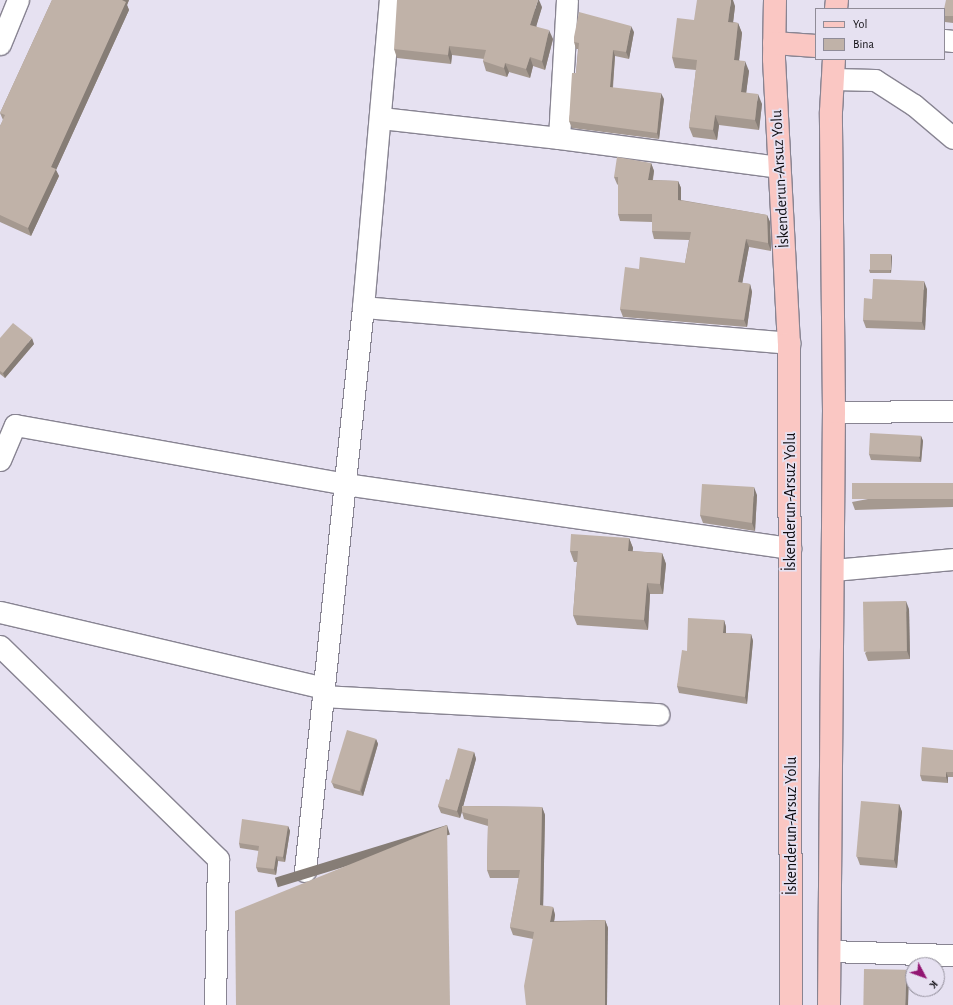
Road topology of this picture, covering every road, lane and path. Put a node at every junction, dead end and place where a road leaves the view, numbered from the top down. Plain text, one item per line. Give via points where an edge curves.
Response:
1 (18, 0) edge
2 (390, 0) edge
3 (567, 0) edge
4 (775, 0) edge
5 (774, 43) junction
6 (0, 44) edge
7 (815, 46) edge
8 (833, 69) edge
9 (381, 118) junction
10 (559, 138) junction
11 (953, 138) edge
12 (778, 167) junction
13 (363, 308) junction
14 (789, 344) junction
15 (953, 411) edge
16 (834, 412) junction
17 (0, 460) edge
18 (345, 484) junction
19 (790, 548) junction
20 (953, 559) edge
21 (833, 570) junction
22 (0, 612) edge
23 (0, 646) edge
24 (323, 692) junction
25 (659, 714) dead end
26 (305, 870) dead end
27 (830, 951) junction
28 (953, 955) edge
29 (215, 1005) edge
30 (791, 1005) edge
31 (829, 1005) edge

1 - 6 street
2 - 9 street
3 - 10 street
4 - 5 main road, İskenderun-Arsuz Yolu
5 - 7 main road
5 - 12 main road, İskenderun-Arsuz Yolu
8 - 11 street via 875,80 914,105
8 - 16 main road
9 - 10 street
9 - 13 street
10 - 12 street
12 - 14 main road, İskenderun-Arsuz Yolu
13 - 14 street
13 - 18 street
14 - 19 main road, İskenderun-Arsuz Yolu
15 - 16 street
16 - 21 main road
17 - 18 street via 15,425
18 - 19 street
18 - 24 street
19 - 30 main road, İskenderun-Arsuz Yolu
20 - 21 street
21 - 27 main road
22 - 24 street
23 - 29 street via 218,859
24 - 25 street
24 - 26 street
27 - 28 street
27 - 31 main road

